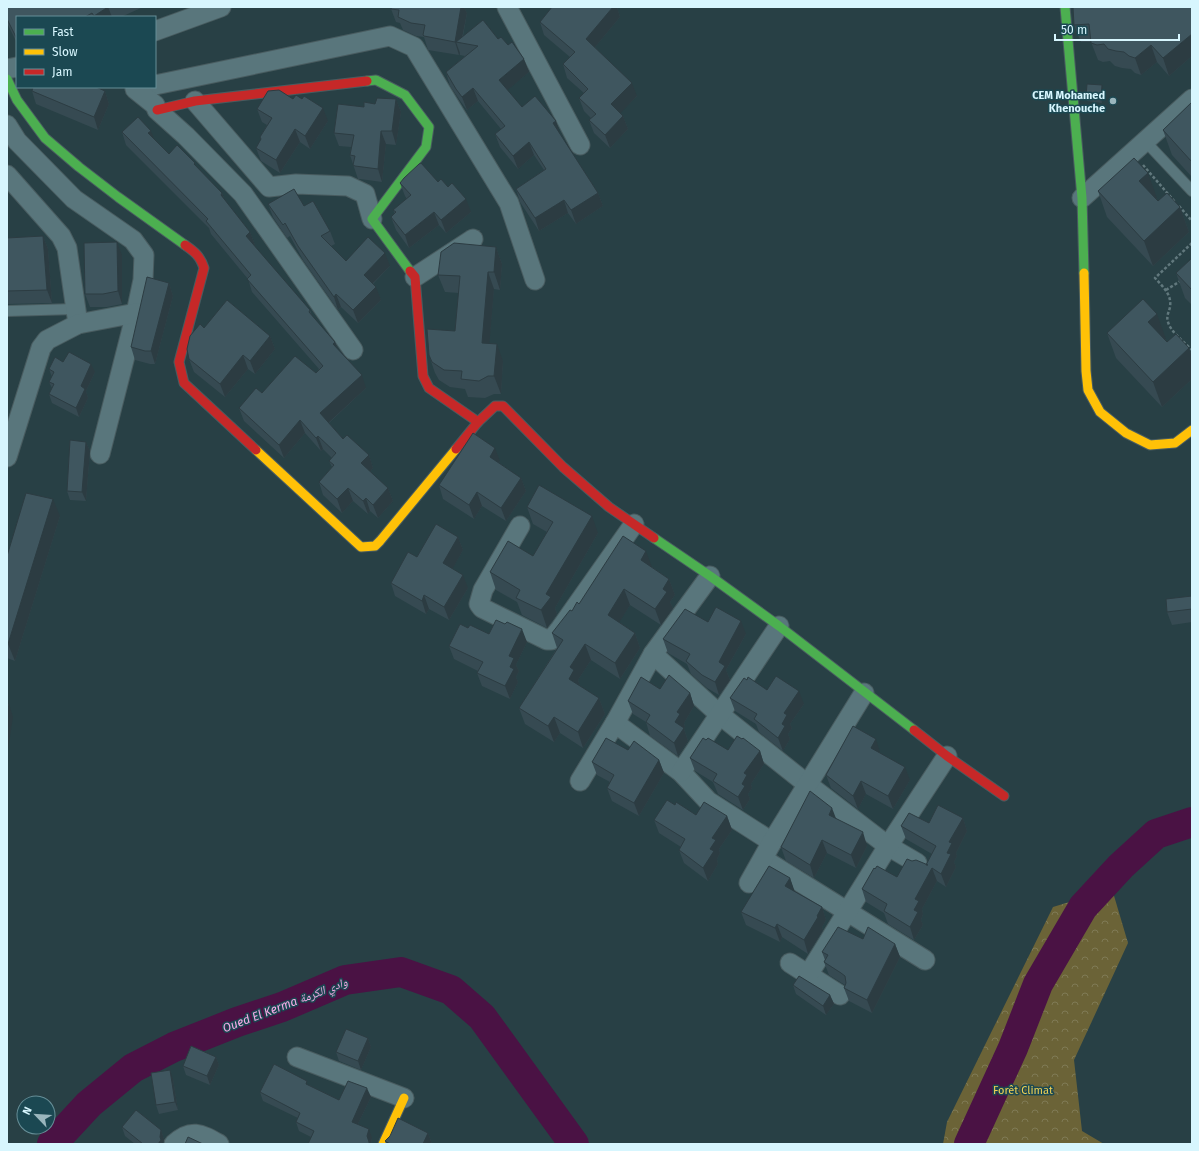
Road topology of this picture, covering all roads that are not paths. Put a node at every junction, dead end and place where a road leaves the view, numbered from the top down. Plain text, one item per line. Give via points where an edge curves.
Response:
1 (221, 7) edge
2 (507, 7) edge
3 (1065, 7) edge
4 (156, 31) edge
5 (7, 79) edge
6 (156, 85) edge
7 (137, 88) edge
8 (1192, 99) edge
9 (195, 101) junction
10 (157, 110) junction
11 (7, 125) edge
12 (580, 145) dead end
13 (1138, 147) junction
14 (7, 175) edge
15 (1192, 191) edge
16 (1082, 198) junction
17 (372, 219) junction
18 (473, 239) dead end
19 (415, 277) junction
20 (535, 280) dead end
21 (7, 311) edge
22 (136, 313) junction
23 (77, 317) junction
24 (353, 350) dead end
25 (478, 422) junction
26 (1192, 430) edge
27 (100, 454) dead end
28 (7, 457) edge
29 (634, 524) junction
30 (520, 526) dead end
31 (710, 576) junction
32 (779, 626) junction
33 (653, 654) junction
34 (864, 693) junction
35 (719, 714) junction
36 (615, 723) junction
37 (947, 756) junction
38 (682, 772) junction
39 (580, 781) dead end
40 (807, 784) junction
41 (1004, 796) dead end
42 (772, 842) junction
43 (888, 846) junction
44 (763, 859) junction
45 (917, 863) edge
46 (749, 883) dead end
47 (847, 912) junction
48 (925, 960) dead end
49 (790, 963) dead end
50 (808, 974) junction
51 (840, 995) dead end
52 (297, 1057) dead end
53 (404, 1098) joint
54 (174, 1144) edge
55 (219, 1144) edge
56 (383, 1144) edge

1 - 4 street
2 - 12 street
3 - 16 street
5 - 25 street via 17,100 45,138 118,197 195,252 204,268 179,362 184,383 361,547 375,546 380,541
6 - 20 street via 390,36 414,48 509,204
7 - 10 street
8 - 13 street
9 - 10 street
9 - 17 street via 269,187 296,184 348,186 365,194
9 - 17 street via 376,80 405,95 428,127 426,147
10 - 24 street via 243,194
11 - 22 street via 17,141 74,199 133,240 144,255 143,280
13 - 15 lane
13 - 16 street
14 - 23 street via 62,236 67,248
16 - 26 street via 1088,390 1100,412 1126,434 1150,445 1175,443
17 - 19 street
18 - 19 street
19 - 25 street via 423,376 429,388
21 - 23 lane
22 - 23 street
22 - 27 street
23 - 28 street via 47,340 41,348
25 - 29 street via 495,406 503,406 563,467 609,507
29 - 30 street via 551,640 482,608 479,604 483,590
29 - 31 street
31 - 32 street
31 - 33 street
32 - 34 street
32 - 35 street
33 - 35 street
33 - 36 street
34 - 37 street
34 - 40 street
35 - 38 street
35 - 40 street
36 - 38 street
36 - 39 street
37 - 41 street
37 - 43 street
38 - 42 street via 708,801
40 - 42 street
40 - 43 street
42 - 44 street
43 - 45 street
43 - 47 street
44 - 46 street
44 - 47 street
47 - 48 street
47 - 50 street
49 - 50 street
50 - 51 street
52 - 53 street
53 - 56 street
54 - 55 street via 182,1136 200,1134

